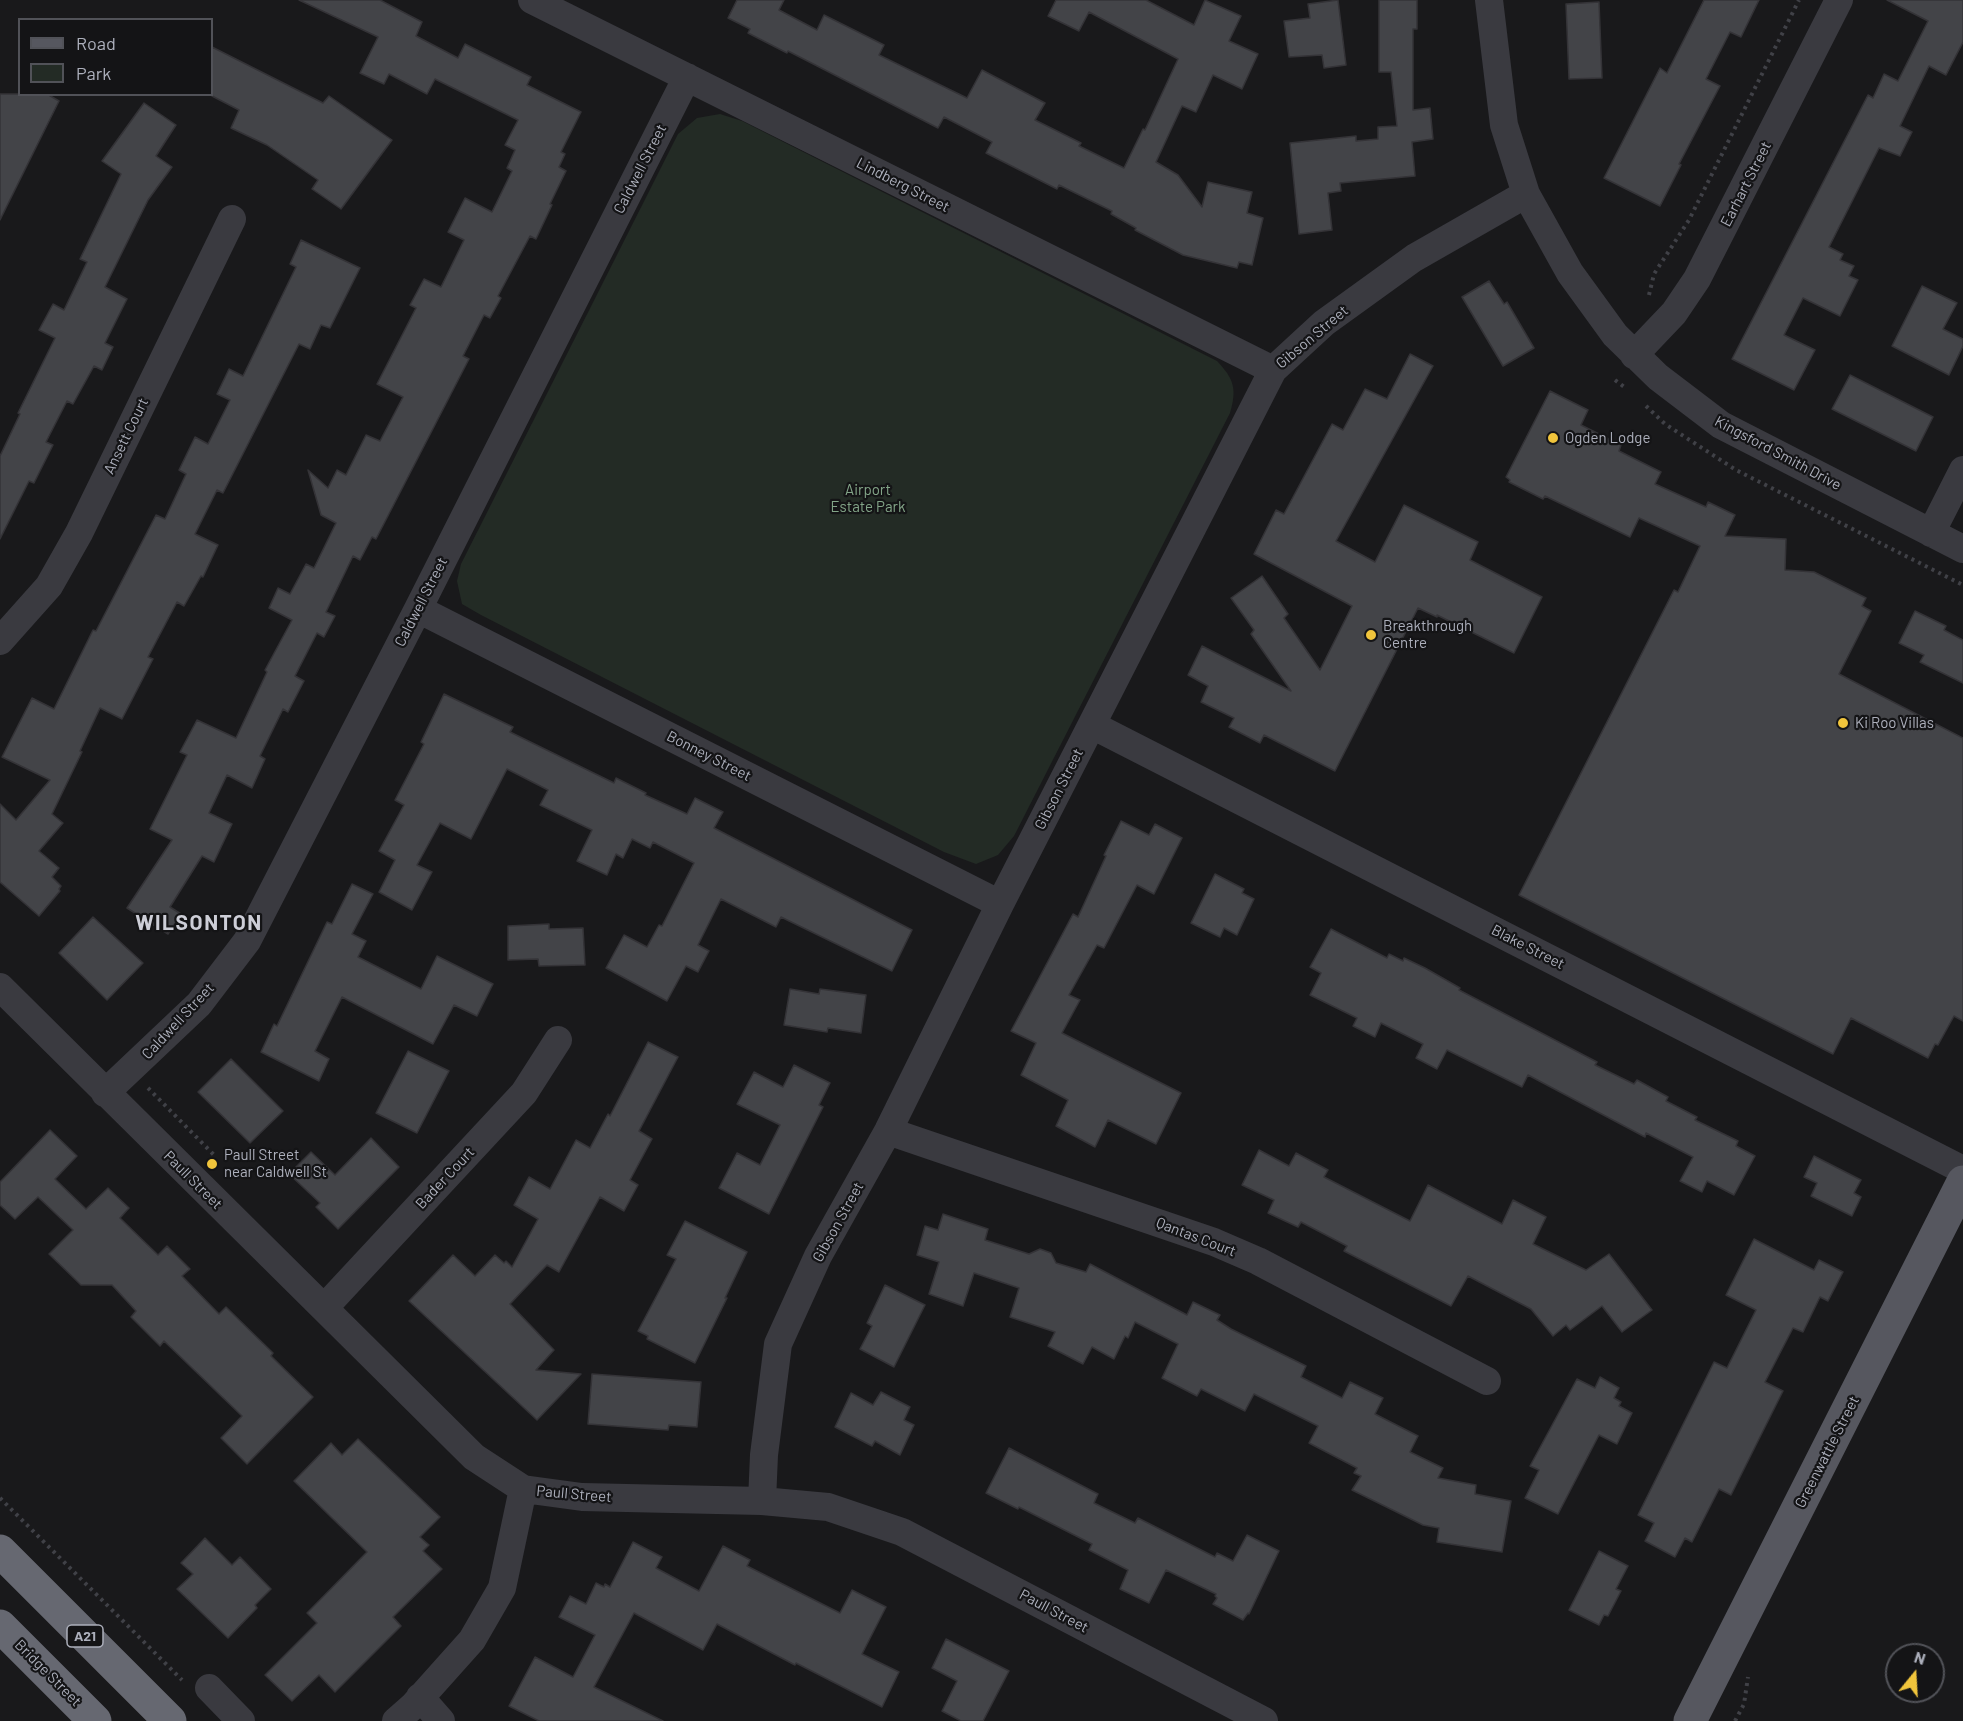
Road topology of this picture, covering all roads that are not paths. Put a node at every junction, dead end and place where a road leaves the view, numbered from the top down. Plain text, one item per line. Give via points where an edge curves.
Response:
1 (532, 0) edge
2 (1489, 0) edge
3 (1839, 0) edge
4 (687, 77) junction
5 (1526, 194) junction
6 (232, 219) dead end
7 (1635, 355) junction
8 (1273, 370) junction
9 (1963, 470) edge
10 (1931, 533) junction
11 (1963, 549) edge
12 (418, 609) junction
13 (0, 641) edge
14 (1092, 725) junction
15 (1000, 904) junction
16 (0, 987) edge
17 (558, 1040) dead end
18 (105, 1093) junction
19 (888, 1131) junction
20 (1963, 1170) edge
21 (1963, 1182) edge
22 (324, 1308) junction
23 (1487, 1382) dead end
24 (523, 1489) junction
25 (762, 1502) junction
26 (0, 1551) edge
27 (0, 1626) edge
28 (209, 1688) road end
29 (420, 1697) junction
30 (1699, 1718) edge
31 (95, 1721) edge
32 (170, 1721) edge
33 (241, 1721) edge
34 (396, 1721) edge
35 (441, 1721) edge
36 (1264, 1721) edge

1 - 4 street, Lindberg Street
2 - 5 street, Kingsford Smith Drive via 1504,125
3 - 7 street, Earhart Street via 1697,279 1674,314
4 - 8 street, Lindberg Street
4 - 12 street, Caldwell Street
5 - 7 street, Kingsford Smith Drive via 1570,273 1615,335
5 - 8 street, Gibson Street via 1414,258 1324,323
6 - 13 street, Ansett Court via 79,533 49,586
7 - 10 street, Kingsford Smith Drive via 1721,425
8 - 14 street, Gibson Street
9 - 10 street
10 - 11 street, Kingsford Smith Drive
12 - 15 street, Bonney Street
12 - 18 street, Caldwell Street via 247,942 199,1004
14 - 15 street, Gibson Street
14 - 20 street, Blake Street
15 - 19 street, Gibson Street
16 - 18 street, Paull Street
17 - 22 street, Bader Court via 524,1093
18 - 22 street, Paull Street
19 - 23 street, Qantas Court via 1214,1242 1258,1261
19 - 25 street, Gibson Street via 818,1256 778,1344
21 - 30 main road, Greenwattle Street
22 - 24 street, Paull Street via 474,1457
24 - 25 street, Paull Street via 582,1497
24 - 29 street via 502,1588 472,1640
25 - 36 street, Paull Street via 828,1507 902,1532
26 - 32 highway, A21
27 - 31 highway, Bridge Street
28 - 33 street
29 - 34 street
29 - 35 street

